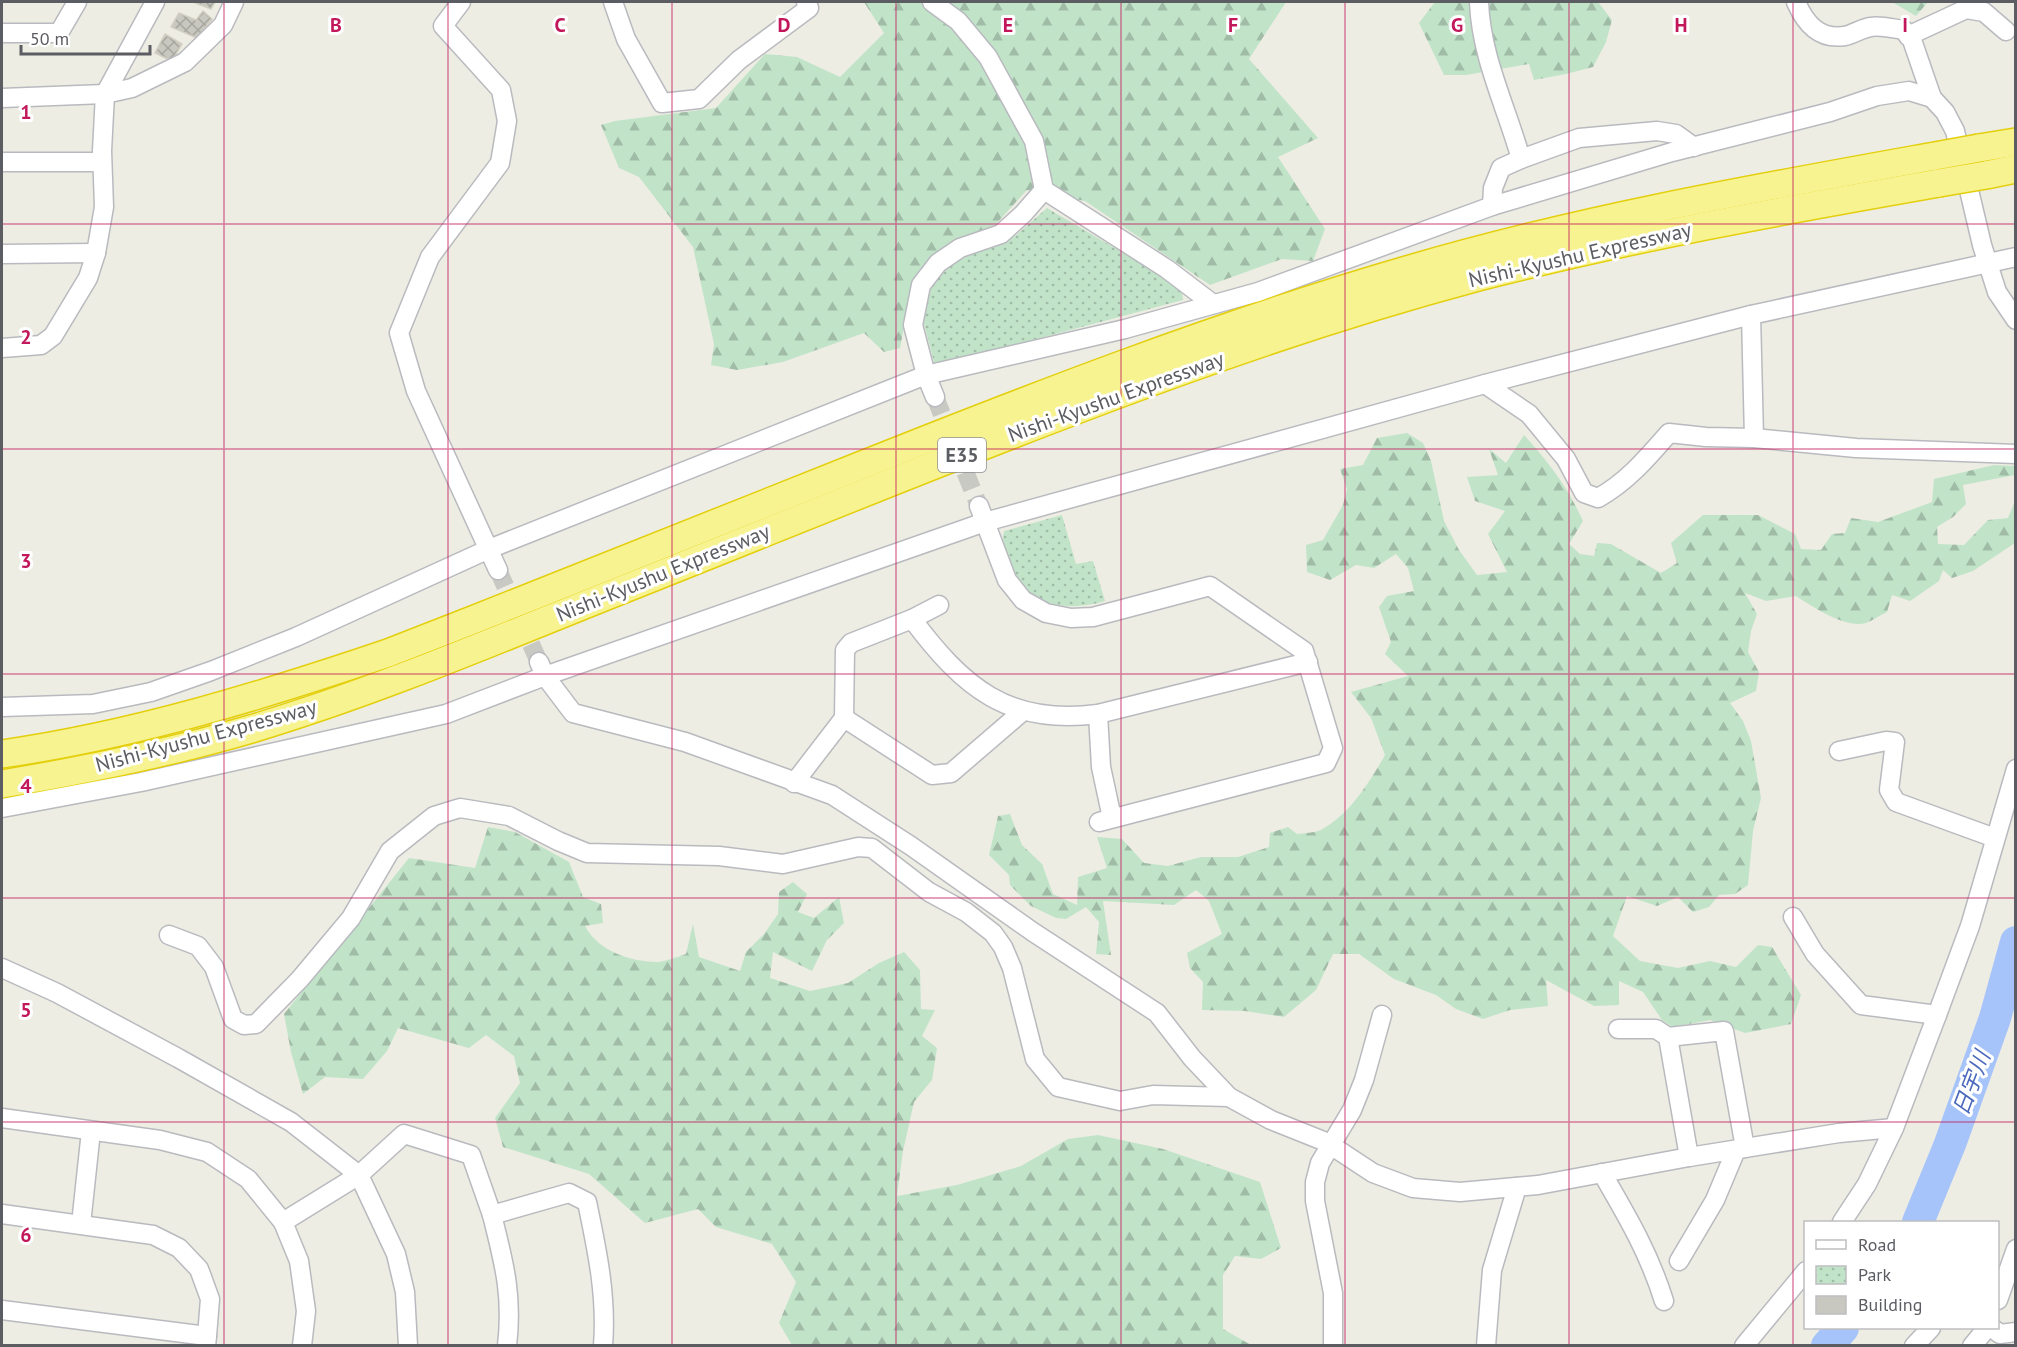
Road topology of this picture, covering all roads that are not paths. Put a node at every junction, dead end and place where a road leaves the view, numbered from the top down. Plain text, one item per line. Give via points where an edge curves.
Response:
1 (77, 2) edge
2 (155, 2) edge
3 (234, 2) edge
4 (461, 2) edge
5 (613, 2) edge
6 (806, 2) edge
7 (932, 2) edge
8 (1479, 2) edge
9 (1796, 2) edge
10 (2006, 31) dead end
11 (2, 33) edge
12 (1908, 36) junction
13 (105, 94) junction
14 (2, 98) edge
15 (1932, 98) junction
16 (2016, 142) edge
17 (1694, 147) junction
18 (1521, 159) junction
19 (2, 162) edge
20 (102, 162) junction
21 (2016, 170) edge
22 (1044, 190) junction
23 (1492, 206) junction
24 (96, 253) junction
25 (2, 254) edge
26 (2016, 257) edge
27 (1987, 262) junction
28 (1213, 304) junction
29 (1751, 315) junction
30 (2016, 320) edge
31 (2, 348) edge
32 (926, 375) junction
33 (1485, 384) junction
34 (935, 397) tunnel mouth
35 (1754, 438) junction
36 (2016, 454) edge
37 (982, 514) junction
38 (489, 549) junction
39 (498, 570) tunnel mouth
40 (939, 605) dead end
41 (912, 619) junction
42 (1308, 662) junction
43 (542, 669) junction
44 (2, 707) edge
45 (1023, 711) junction
46 (1098, 714) junction
47 (844, 718) junction
48 (1839, 751) dead end
49 (2, 754) edge
50 (2016, 769) edge
51 (794, 783) junction
52 (2, 784) edge
53 (2, 808) edge
54 (1995, 838) junction
55 (1793, 917) dead end
56 (169, 935) dead end
57 (2, 968) edge
58 (1937, 1015) junction
59 (1383, 1016) dead end
60 (1618, 1029) dead end
61 (1668, 1037) junction
62 (1229, 1097) junction
63 (2, 1118) edge
64 (1894, 1128) junction
65 (92, 1131) junction
66 (1331, 1145) junction
67 (1740, 1149) junction
68 (1689, 1157) junction
69 (1602, 1173) junction
70 (359, 1175) junction
71 (1517, 1187) junction
72 (2, 1214) edge
73 (492, 1215) junction
74 (1847, 1221) edge
75 (283, 1222) junction
76 (81, 1224) junction
77 (2016, 1249) edge
78 (1679, 1261) dead end
79 (1804, 1273) edge
80 (1999, 1297) edge
81 (1664, 1301) dead end
82 (2, 1310) edge
83 (1930, 1329) edge
84 (1986, 1329) edge
85 (1993, 1329) edge
86 (2016, 1332) edge
87 (206, 1341) edge
88 (303, 1346) edge
89 (408, 1346) edge
90 (507, 1346) edge
91 (603, 1346) edge
92 (1333, 1346) edge
93 (1486, 1346) edge
94 (1744, 1346) edge
95 (1914, 1346) edge
96 (1972, 1346) edge

1 - 11 street via 59,33
2 - 13 street
3 - 13 street via 223,25 185,62 132,88
4 - 38 street via 442,26 501,90 507,121 500,163 430,256 399,333 416,391
5 - 6 street via 626,39 662,104 699,99 739,60 809,8
7 - 22 street via 957,21 988,57 1034,141
8 - 18 street via 1480,27 1494,81
9 - 12 street via 1814,30 1827,37 1845,36 1873,26 1904,30
10 - 12 street via 1984,12 1966,9
12 - 15 street
13 - 14 street
13 - 20 street
15 - 17 street via 1909,91 1877,96
15 - 27 street via 1955,130
16 - 49 highway, Nishi-Kyushu Expressway / E35, bridge via 1658,207 1406,270 1221,329 1035,396 366,660 197,714
17 - 18 street via 1676,134 1657,131 1579,138
17 - 23 street
18 - 23 street via 1501,168 1493,188
19 - 20 street
20 - 24 street via 104,207
21 - 52 highway, Nishi-Kyushu Expressway / E35, bridge via 1642,239 1479,277 1389,303 1155,381 341,698 195,744 96,768
22 - 28 street via 1167,269
22 - 32 street via 1001,234 960,248 938,263 921,285 913,325
23 - 28 street via 1258,292
24 - 25 street
24 - 31 street via 88,278 53,336 41,345
26 - 27 street
27 - 29 street
27 - 30 street via 1997,292
28 - 32 street via 1125,329
29 - 33 street
29 - 35 street
32 - 34 street
32 - 38 street
33 - 35 street via 1529,414 1566,459 1584,493 1598,498 1640,466 1669,433
33 - 37 street
35 - 36 street via 1856,448
37 - 42 street via 1007,580 1023,600 1047,613 1093,617 1210,586 1304,651
37 - 43 street
38 - 39 street
38 - 44 street via 296,637 151,692 93,704
40 - 41 street
41 - 45 street via 964,679
41 - 47 street via 851,643 845,650
42 - 46 street
42 - 46 street via 1333,748 1326,763 1106,820
43 - 51 street via 573,713 685,742
43 - 53 street via 446,714 141,782
45 - 46 street via 1073,717
45 - 47 street via 951,772 932,775
47 - 51 street
48 - 54 street via 1895,742 1889,790 1896,802
50 - 54 street
51 - 62 street via 832,795 1157,1013
54 - 58 street via 1970,926
55 - 58 street via 1815,954 1862,1005
56 - 62 street via 198,946 214,968 233,1019 244,1025 256,1024 351,918 390,850 434,816 460,808 508,816 587,853 719,856 783,864 858,847 872,848 929,892 966,912 993,933 1012,968 1035,1059 1058,1087 1120,1101 1153,1095
57 - 70 street via 57,993 291,1122
58 - 64 street
59 - 66 street via 1352,1110
60 - 61 street via 1656,1029
61 - 67 street via 1724,1031
61 - 68 street
62 - 66 street
63 - 65 street
64 - 67 street via 1839,1132
64 - 74 street
65 - 75 street via 160,1140 207,1152 248,1179
65 - 76 street
66 - 71 street via 1373,1173 1413,1188 1460,1192
66 - 92 street via 1320,1163 1315,1201 1333,1293
67 - 68 street
67 - 78 street
68 - 69 street
69 - 71 street
69 - 81 street via 1642,1242
70 - 73 street via 404,1134 471,1155
70 - 75 street
70 - 89 street via 396,1254 405,1292
71 - 93 street via 1492,1270
72 - 76 street
73 - 90 street via 507,1275
73 - 91 street via 570,1193 586,1202 600,1261
75 - 88 street via 299,1261 306,1311
76 - 87 street via 153,1235 179,1248 199,1269 210,1299
77 - 80 street
79 - 94 street
82 - 87 street
83 - 95 street
84 - 96 street
85 - 86 street via 2000,1334

